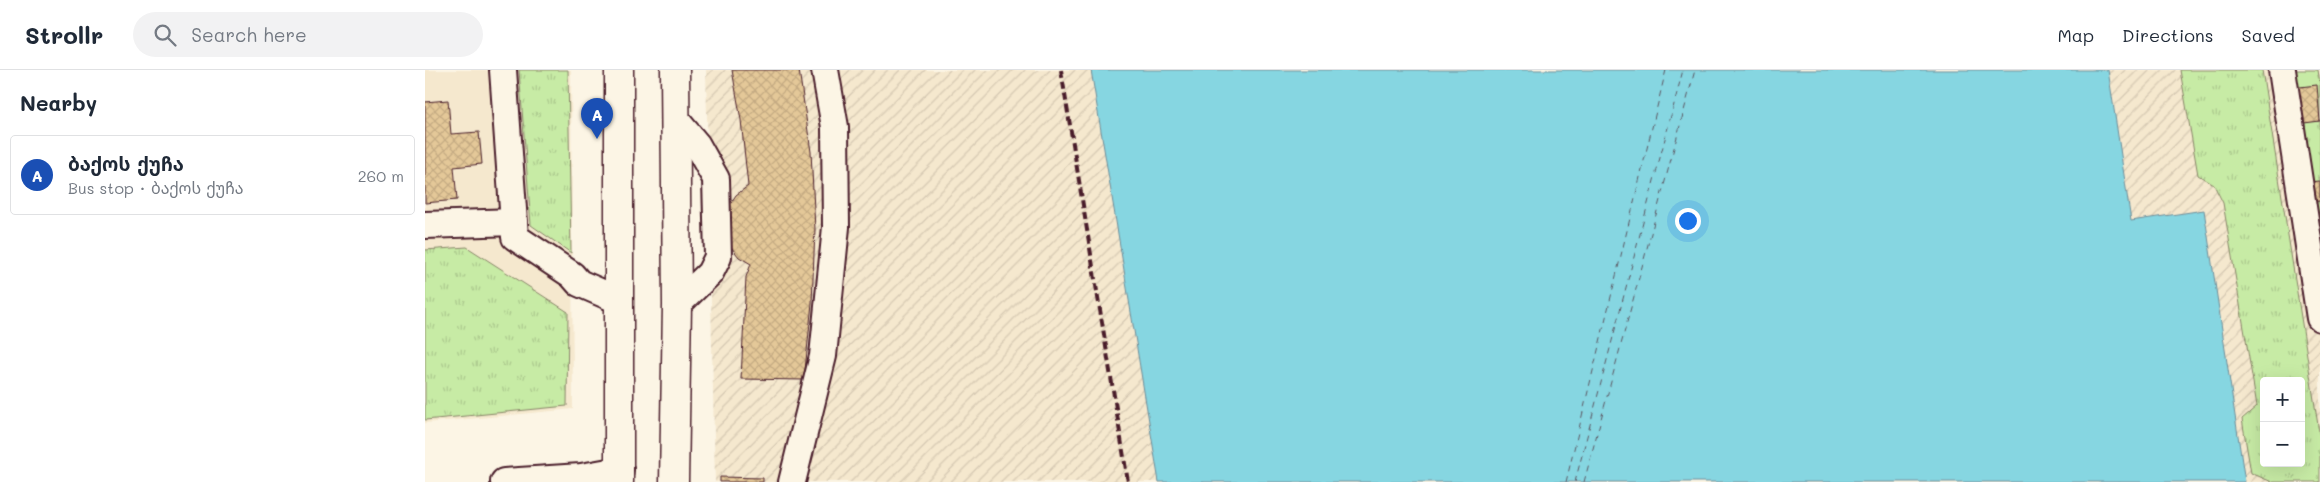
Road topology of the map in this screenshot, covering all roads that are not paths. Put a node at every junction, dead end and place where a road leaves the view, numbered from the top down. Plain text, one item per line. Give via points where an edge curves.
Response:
1 (503, 70) edge
2 (619, 70) edge
3 (675, 70) edge
4 (825, 70) edge
5 (2282, 70) edge
6 (675, 118) junction
7 (514, 222) junction
8 (425, 225) edge
9 (618, 300) junction
10 (677, 305) junction
11 (2320, 318) edge
12 (620, 476) edge
13 (504, 482) edge
14 (674, 482) edge
15 (792, 482) edge

1 - 7 lane
2 - 9 main road
3 - 6 main road
4 - 15 lane via 835,127 836,226 823,356
5 - 11 lane
6 - 10 main road
6 - 10 lane via 697,145 716,179 718,257 710,273
7 - 8 lane
7 - 9 lane via 515,237 579,283
9 - 12 main road
10 - 14 main road
12 - 13 lane

